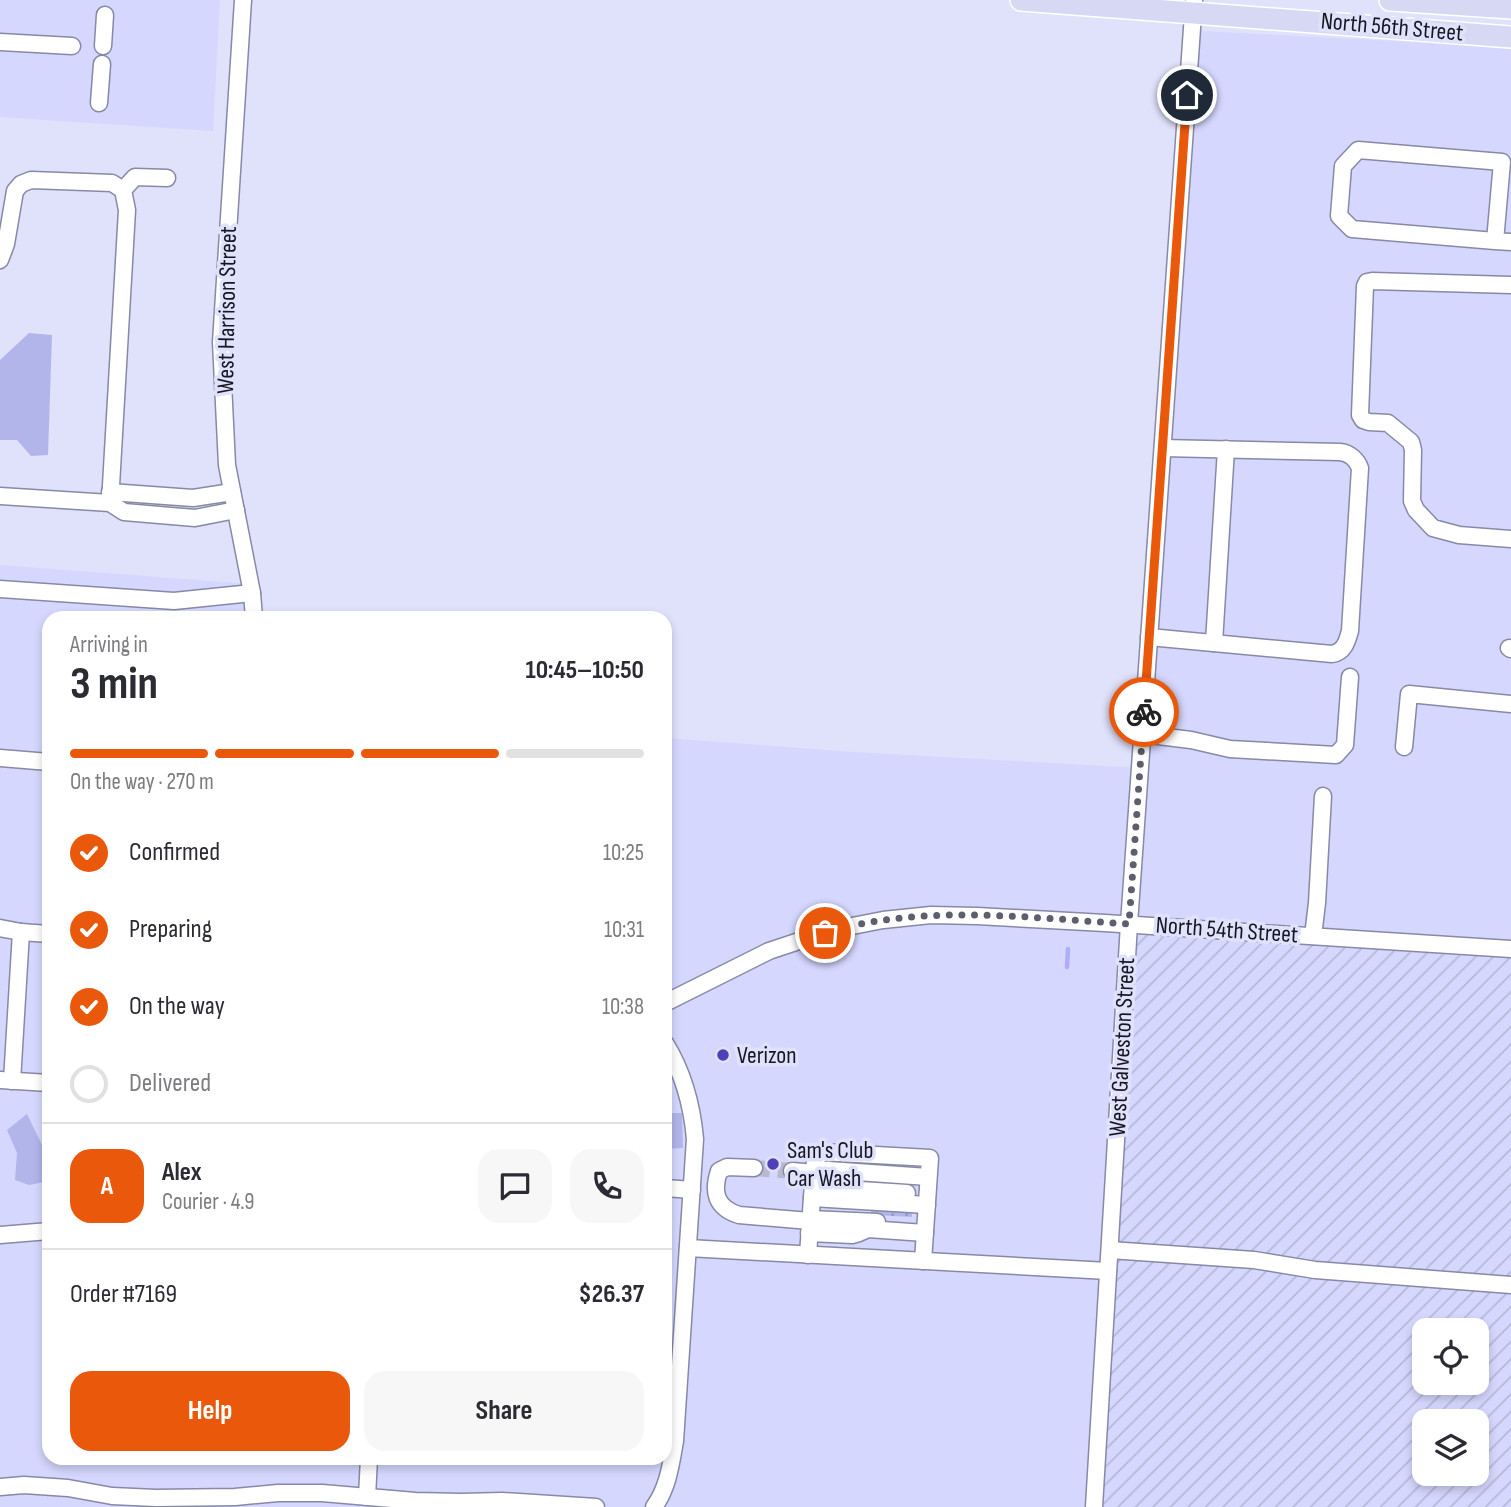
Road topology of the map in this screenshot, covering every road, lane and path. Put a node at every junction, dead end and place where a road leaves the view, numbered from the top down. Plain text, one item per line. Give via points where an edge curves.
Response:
1 (243, 0) edge
2 (1021, 0) edge
3 (1390, 0) edge
4 (1194, 6) edge
5 (1511, 8) edge
6 (105, 15) dead end
7 (1511, 37) edge
8 (0, 42) edge
9 (72, 46) dead end
10 (103, 46) dead end
11 (102, 64) dead end
12 (99, 103) dead end
13 (167, 178) dead end
14 (123, 190) junction
15 (1503, 242) edge
16 (0, 260) edge
17 (1511, 285) edge
18 (1163, 448) junction
19 (1226, 450) junction
20 (232, 492) junction
21 (0, 496) edge
22 (110, 497) junction
23 (236, 510) junction
24 (1511, 539) edge
25 (0, 590) edge
26 (251, 593) junction
27 (253, 611) edge
28 (1149, 637) junction
29 (1214, 643) junction
30 (1350, 677) dead end
31 (1511, 704) edge
32 (1142, 734) junction
33 (1404, 747) dead end
34 (0, 758) edge
35 (42, 761) edge
36 (1323, 796) dead end
37 (1129, 924) junction
38 (0, 928) edge
39 (21, 932) junction
40 (42, 934) edge
41 (1313, 936) junction
42 (1511, 949) edge
43 (672, 1000) edge
44 (672, 1057) edge
45 (6, 1081) edge
46 (42, 1083) edge
47 (754, 1168) tunnel mouth
48 (792, 1171) tunnel mouth
49 (813, 1177) junction
50 (672, 1189) edge
51 (692, 1190) junction
52 (927, 1200) junction
53 (810, 1224) junction
54 (925, 1229) junction
55 (42, 1232) edge
56 (0, 1235) edge
57 (688, 1248) junction
58 (1110, 1250) junction
59 (808, 1255) junction
60 (923, 1261) junction
61 (1108, 1271) junction
62 (1511, 1286) edge
63 (672, 1457) edge
64 (369, 1465) edge
65 (670, 1465) edge
66 (0, 1487) edge
67 (367, 1497) junction
68 (596, 1507) edge
69 (654, 1507) edge
70 (1094, 1507) edge

1 - 20 street, West Harrison Street via 221,342
2 - 4 main road, North 56th Street
3 - 5 main road, North 56th Street
4 - 7 main road, North 56th Street
4 - 18 street, West Galveston Street
6 - 10 street
8 - 9 street
11 - 12 street
13 - 14 street via 135,177
14 - 16 street via 112,183 32,180 21,184 15,191
14 - 22 street via 127,210
15 - 15 street via 1352,229 1339,216 1343,166 1358,150 1502,162
17 - 24 street via 1367,282 1360,415 1369,422 1388,423 1411,442 1412,501 1433,528 1459,536
18 - 19 street
18 - 28 street, West Galveston Street
19 - 29 street
19 - 29 street via 1345,453 1354,459 1360,468 1350,631 1341,650 1332,654
20 - 22 street via 193,498
20 - 23 street, West Harrison Street
21 - 22 street
22 - 23 street via 124,512 195,518
23 - 26 street, West Harrison Street
25 - 26 street via 174,601
26 - 27 street, West Harrison Street
28 - 29 street
28 - 32 street, West Galveston Street
30 - 32 street via 1345,745 1336,755 1230,749
31 - 33 street via 1409,694
32 - 37 street, West Galveston Street
34 - 35 street
36 - 41 street
37 - 41 street, North 54th Street
37 - 43 street, North 54th Street via 954,915 883,920 769,951
37 - 58 street, West Galveston Street
38 - 39 street
39 - 40 street
39 - 45 street
41 - 42 street, North 54th Street
44 - 51 street via 693,1117
45 - 46 street
47 - 53 street via 719,1171 715,1187 723,1207 739,1215
48 - 49 street
49 - 52 street
49 - 52 street via 929,1172
49 - 53 street
50 - 51 street
51 - 57 street
52 - 54 street
53 - 54 street
53 - 59 street
54 - 60 street
55 - 56 street
57 - 59 street
57 - 63 street
58 - 61 street, West Galveston Street
58 - 62 street
59 - 60 street
60 - 61 street
61 - 70 street, West Galveston Street
64 - 67 street
65 - 69 street
66 - 67 street via 68,1488 156,1498 278,1493
67 - 68 street

